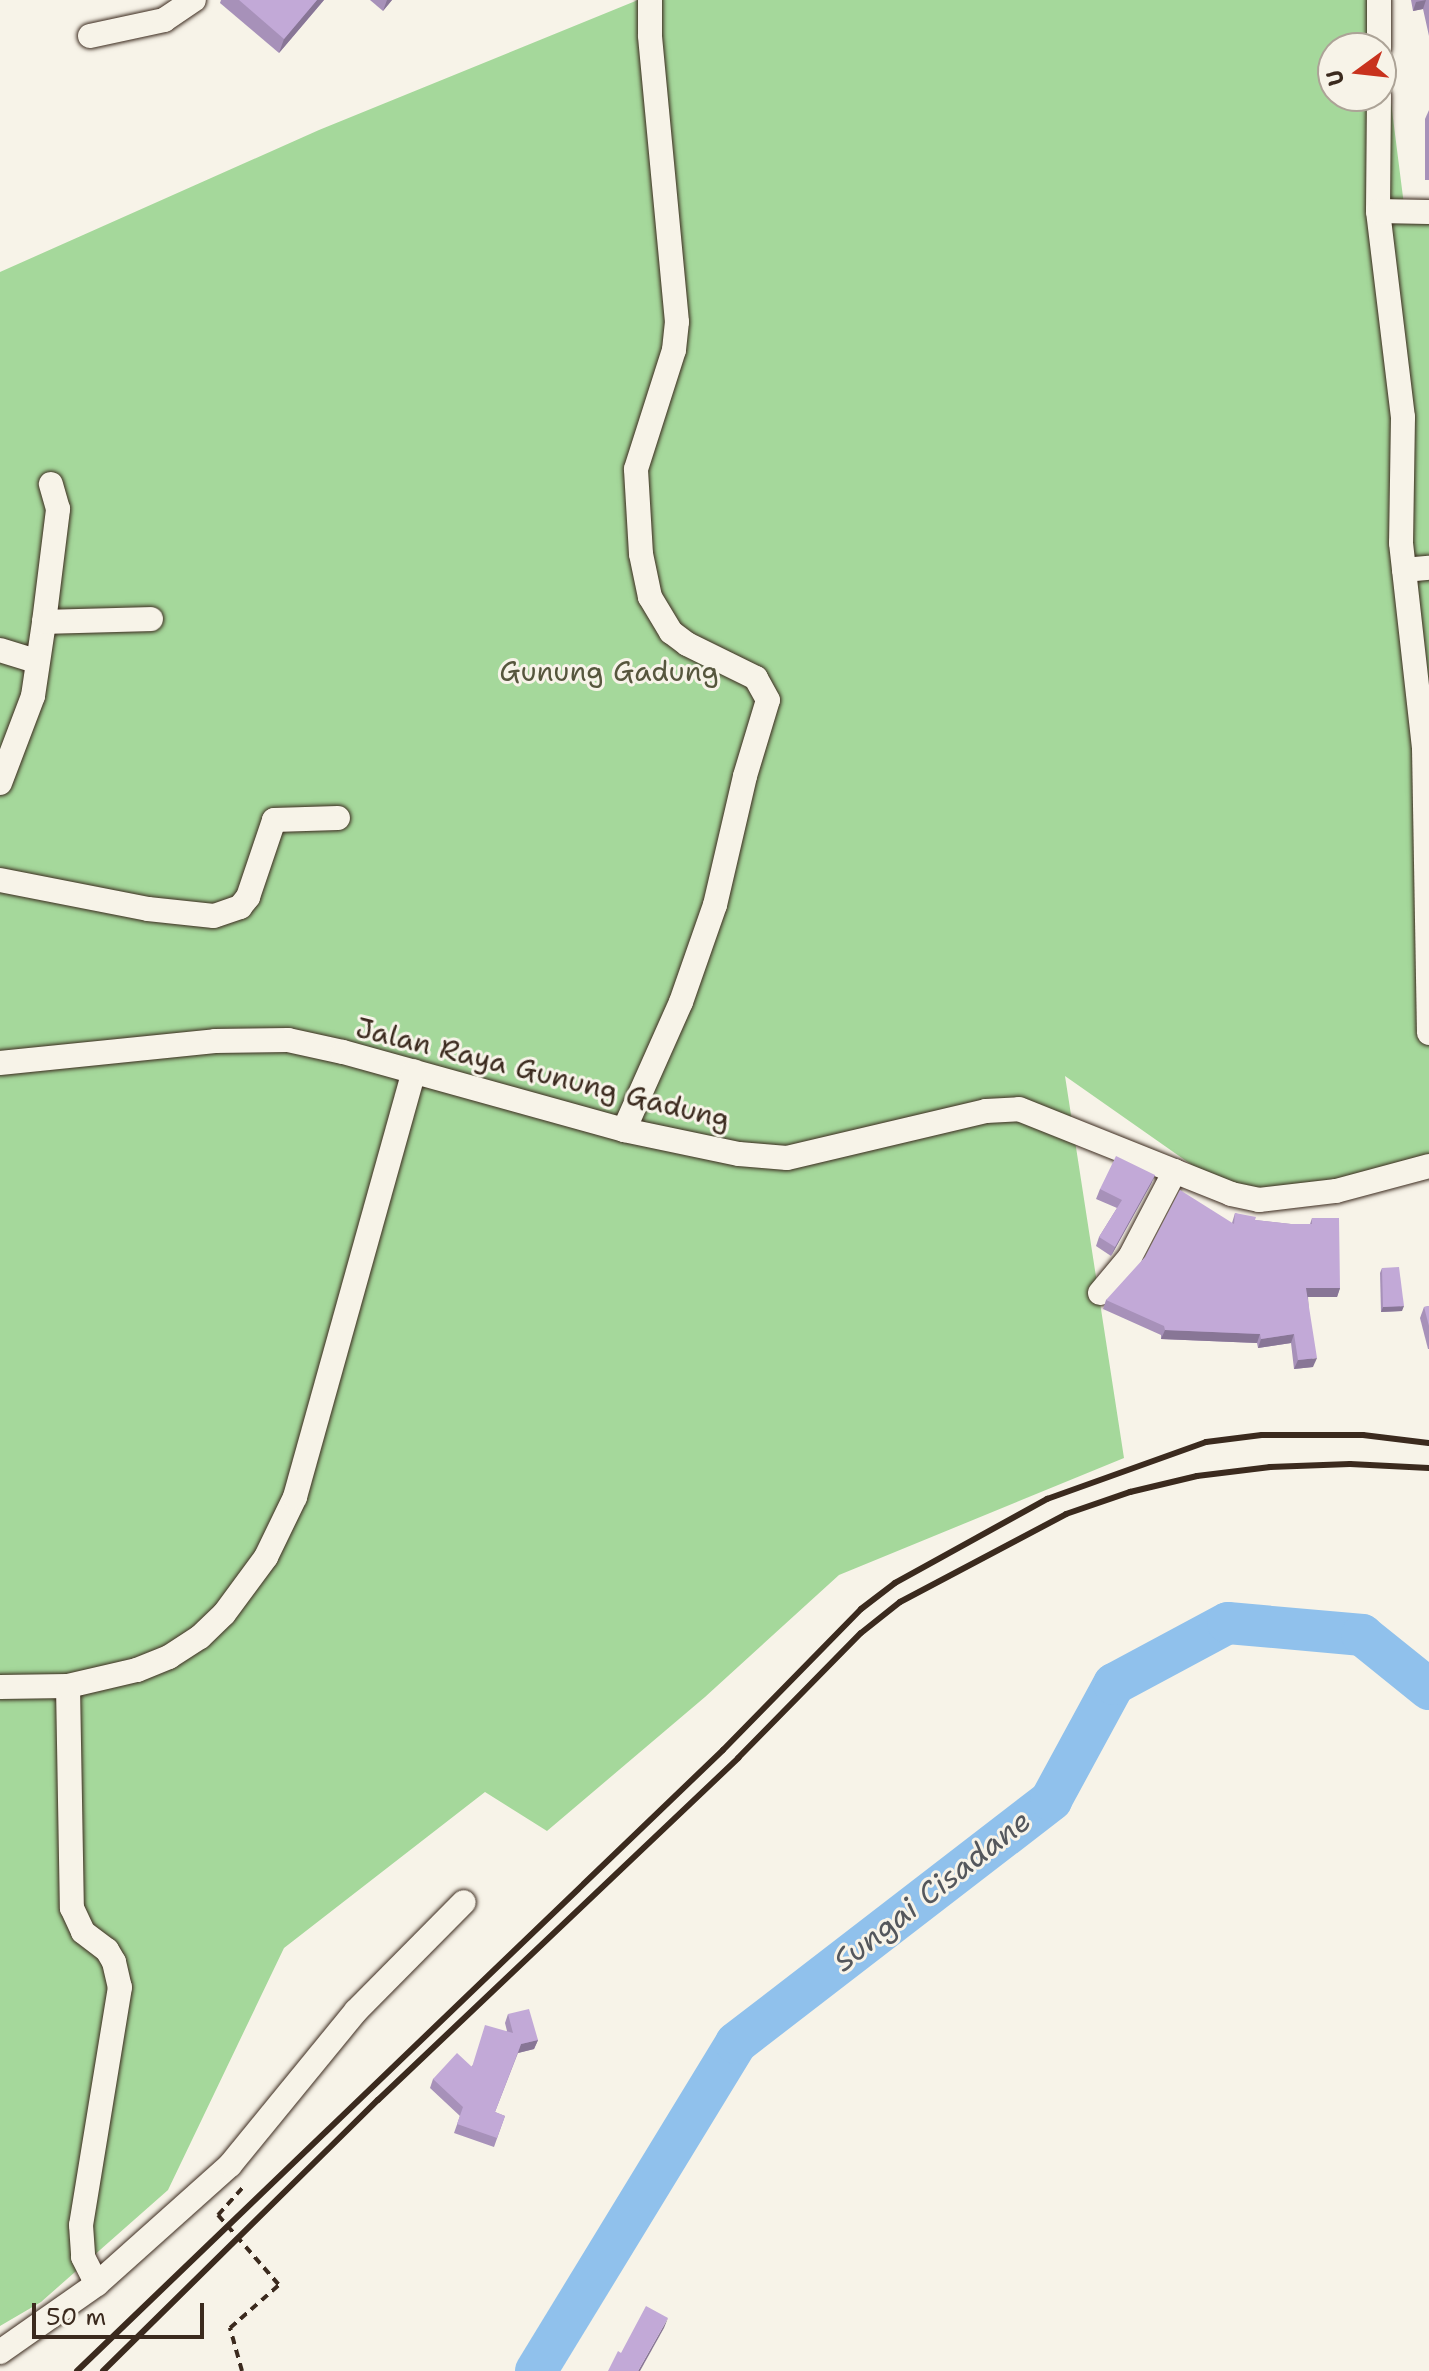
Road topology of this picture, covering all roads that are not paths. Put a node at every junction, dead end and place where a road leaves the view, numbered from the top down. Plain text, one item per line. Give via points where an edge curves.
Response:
1 (194, 0) edge
2 (650, 0) edge
3 (1379, 0) edge
4 (1379, 32) edge
5 (90, 36) dead end
6 (1379, 112) edge
7 (1378, 211) junction
8 (1429, 212) edge
9 (51, 484) dead end
10 (1429, 568) edge
11 (1404, 570) junction
12 (151, 619) dead end
13 (44, 622) junction
14 (0, 650) edge
15 (37, 661) junction
16 (1427, 748) edge
17 (0, 783) edge
18 (338, 818) dead end
19 (0, 880) edge
20 (1429, 1033) edge
21 (0, 1063) edge
22 (414, 1071) junction
23 (624, 1130) junction
24 (1429, 1166) edge
25 (1175, 1171) junction
26 (1100, 1293) dead end
27 (68, 1686) junction
28 (0, 1687) edge
29 (464, 1902) dead end
30 (97, 2284) junction
31 (0, 2352) edge

1 - 5 street via 164,20
2 - 23 street via 677,322 674,350 636,469 641,554 650,597 671,632 756,678 768,700 715,905 681,1002
3 - 4 street
6 - 7 street
7 - 8 street
7 - 11 street via 1403,417
9 - 13 street via 58,509
10 - 11 street
11 - 16 street
12 - 13 street
13 - 15 street
14 - 15 street
15 - 17 street via 27,714
16 - 20 street
18 - 19 street via 274,820 248,897 240,907 214,916 148,909
21 - 22 street, Jalan Raya Gunung Gadung via 215,1041 288,1040
22 - 23 street, Jalan Raya Gunung Gadung
22 - 27 street via 295,1497 266,1557 200,1637 137,1670
23 - 25 street, Jalan Raya Gunung Gadung via 739,1154 787,1158 986,1111 1019,1109
24 - 25 street, Jalan Raya Gunung Gadung via 1336,1191 1259,1200
25 - 26 street via 1130,1257
27 - 28 street
27 - 30 street via 72,1908 83,1932 107,1950 120,1987 81,2225 83,2257
29 - 30 street via 356,2011 230,2165
30 - 31 street

